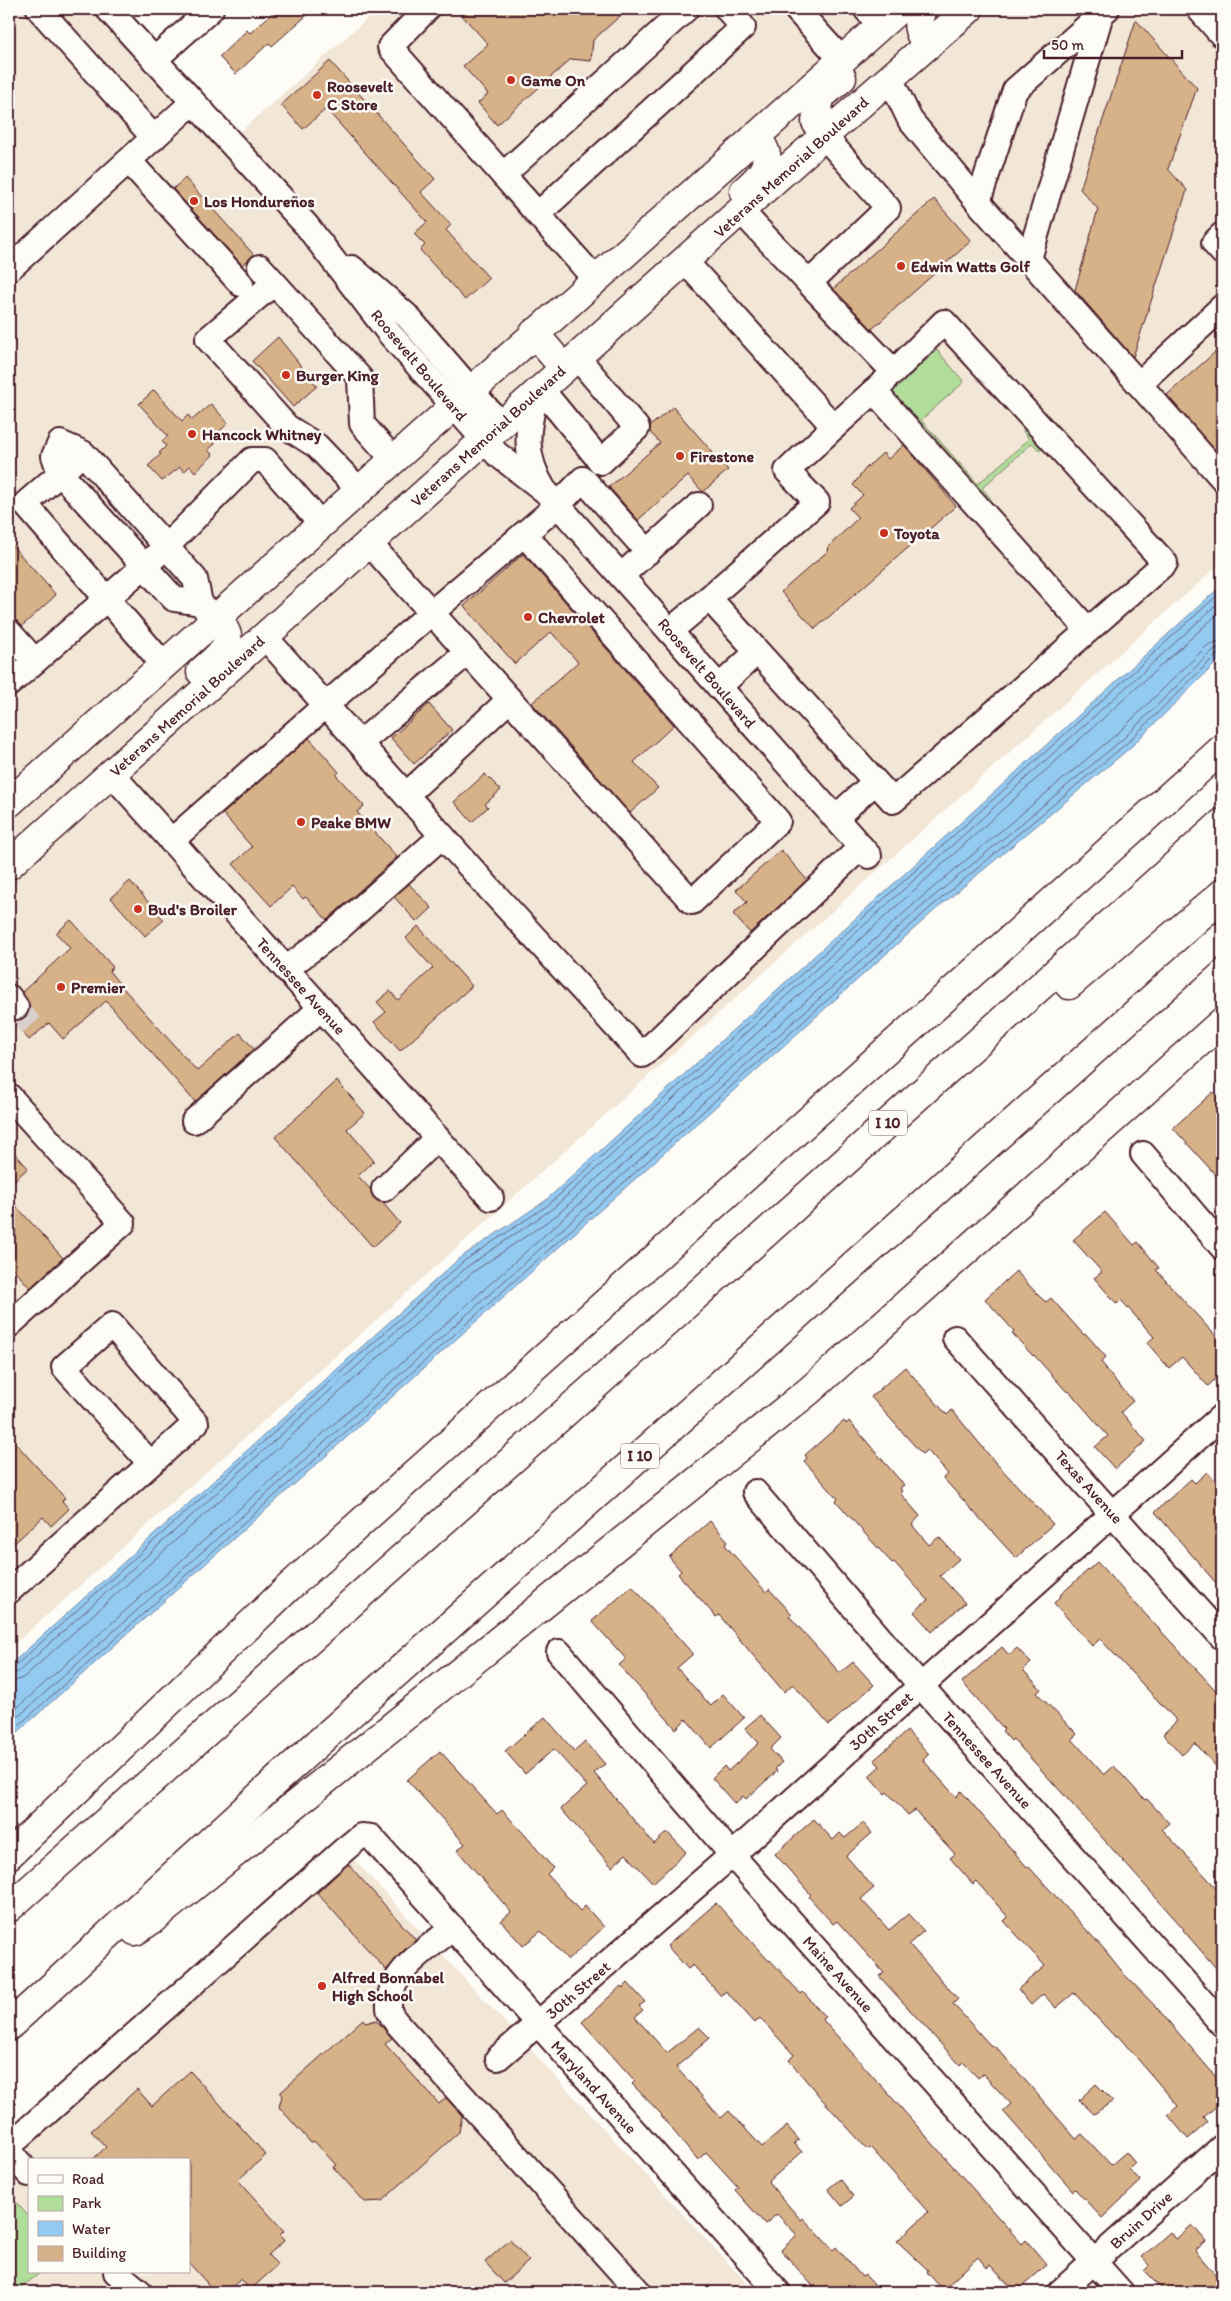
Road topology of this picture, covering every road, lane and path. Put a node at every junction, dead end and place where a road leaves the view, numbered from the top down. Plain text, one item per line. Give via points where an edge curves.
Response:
1 (39, 9) edge
2 (108, 9) edge
3 (211, 9) edge
4 (427, 9) edge
5 (686, 9) edge
6 (727, 9) edge
7 (796, 9) edge
8 (920, 9) edge
9 (969, 9) edge
10 (1199, 9) edge
11 (1104, 11) edge
12 (882, 14) edge
13 (1222, 35) edge
14 (928, 45) junction
15 (154, 60) junction
16 (842, 60) junction
17 (890, 78) junction
18 (192, 103) junction
19 (824, 136) junction
20 (755, 137) junction
21 (154, 138) junction
22 (129, 161) junction
23 (503, 175) junction
24 (978, 202) junction
25 (741, 211) junction
26 (538, 214) junction
27 (1222, 235) edge
28 (1222, 252) edge
29 (1029, 259) junction
30 (685, 260) junction
31 (9, 269) edge
32 (595, 279) junction
33 (809, 283) junction
34 (241, 284) dead end
35 (1222, 307) edge
36 (621, 318) junction
37 (534, 333) junction
38 (571, 363) junction
39 (894, 372) junction
40 (1139, 384) junction
41 (539, 391) junction
42 (874, 391) junction
43 (461, 398) junction
44 (834, 427) junction
45 (492, 433) junction
46 (392, 459) junction
47 (601, 462) junction
48 (60, 473) junction
49 (1222, 478) edge
50 (583, 479) junction
51 (359, 490) junction
52 (551, 498) junction
53 (699, 505) dead end
54 (320, 524) junction
55 (524, 534) junction
56 (369, 543) junction
57 (166, 547) junction
58 (648, 552) junction
59 (144, 566) junction
60 (621, 576) junction
61 (107, 598) junction
62 (709, 598) junction
63 (208, 611) junction
64 (431, 613) junction
65 (1088, 630) junction
66 (670, 631) junction
67 (9, 632) edge
68 (265, 637) junction
69 (757, 652) junction
70 (467, 653) junction
71 (34, 661) junction
72 (164, 665) junction
73 (9, 684) edge
74 (719, 687) junction
75 (509, 700) junction
76 (326, 705) junction
77 (360, 743) junction
78 (1222, 750) edge
79 (111, 773) junction
80 (875, 782) junction
81 (406, 795) junction
82 (86, 796) junction
83 (9, 803) edge
84 (835, 818) junction
85 (1222, 823) edge
86 (442, 836) junction
87 (172, 841) junction
88 (1222, 855) edge
89 (9, 865) edge
90 (1222, 936) edge
91 (286, 969) junction
92 (321, 1008) junction
93 (1222, 1022) edge
94 (9, 1096) edge
95 (194, 1121) dead end
96 (437, 1138) junction
97 (1143, 1154) dead end
98 (384, 1189) dead end
99 (491, 1198) dead end
100 (1222, 1247) edge
101 (12, 1316) edge
102 (651, 1336) junction
103 (955, 1338) dead end
104 (1222, 1416) edge
105 (150, 1463) junction
106 (755, 1492) dead end
107 (1113, 1514) junction
108 (9, 1591) edge
109 (1222, 1637) edge
110 (559, 1652) dead end
111 (921, 1686) junction
112 (9, 1855) edge
113 (732, 1856) junction
114 (9, 1908) edge
115 (453, 1928) junction
116 (61, 1979) junction
117 (1222, 2024) edge
118 (538, 2025) junction
119 (9, 2026) edge
120 (498, 2058) dead end
121 (9, 2146) edge
122 (1222, 2147) edge
123 (9, 2151) edge
124 (28, 2173) edge
125 (1094, 2262) junction
126 (118, 2274) edge
127 (140, 2292) edge
128 (640, 2292) edge
129 (778, 2292) edge
130 (1060, 2292) edge
131 (1122, 2292) edge

1 - 21 street
2 - 15 street, Roosevelt Boulevard
3 - 15 street
4 - 23 street via 390,47
5 - 23 street
6 - 26 street via 743,27
7 - 16 street
8 - 14 main road via 917,30
8 - 19 main road via 820,97 816,122
9 - 14 main road, Veterans Memorial Boulevard
10 - 13 street
11 - 24 street via 1015,90
11 - 29 street
12 - 16 main road
14 - 17 main road, Veterans Memorial Boulevard
15 - 18 street, Roosevelt Boulevard
16 - 20 main road
17 - 19 main road, Veterans Memorial Boulevard
17 - 24 street via 910,120
18 - 21 street
18 - 43 street, Roosevelt Boulevard via 306,226 406,316
19 - 25 main road, Veterans Memorial Boulevard
19 - 33 street via 888,208
20 - 32 main road
20 - 36 main road via 764,146 766,154 766,165 760,177 629,292
21 - 22 street
22 - 31 street
22 - 34 street
23 - 26 street
24 - 29 street
25 - 30 main road, Veterans Memorial Boulevard
25 - 33 street
26 - 32 street
27 - 28 street via 1214,243
29 - 40 street
30 - 36 main road, Veterans Memorial Boulevard
30 - 44 street
32 - 37 main road
33 - 39 street
35 - 40 street
36 - 38 main road, Veterans Memorial Boulevard
37 - 38 main road
37 - 43 main road
38 - 41 main road, Veterans Memorial Boulevard
38 - 47 street via 637,428
39 - 42 street
39 - 65 street via 944,322 1165,563
40 - 49 street
41 - 45 main road, Veterans Memorial Boulevard
41 - 47 street
41 - 52 street, Roosevelt Boulevard via 527,436 529,454 535,474
42 - 44 street
42 - 65 street
43 - 45 street, Roosevelt Boulevard
43 - 46 main road
44 - 62 street via 788,471 817,502
45 - 52 street, Roosevelt Boulevard via 512,467
45 - 56 main road, Veterans Memorial Boulevard
46 - 51 main road
46 - 51 street via 362,424 360,378 267,275 202,332 287,428 317,446
47 - 50 street
48 - 57 street via 54,456 60,443 83,453
48 - 59 street
48 - 61 street via 25,504
50 - 52 street
50 - 58 street
51 - 54 main road
52 - 55 street
52 - 60 street, Roosevelt Boulevard
53 - 58 street
54 - 57 street via 265,460 252,460
54 - 63 main road
55 - 64 street
55 - 75 street via 778,821 692,902
56 - 64 street
56 - 68 main road, Veterans Memorial Boulevard
57 - 59 street
57 - 63 street via 195,579
58 - 60 street
59 - 61 street
59 - 63 street via 174,599
60 - 66 street, Roosevelt Boulevard
61 - 71 street
61 - 72 street
62 - 66 street
62 - 69 street
63 - 72 main road
63 - 82 main road via 227,632 228,642 224,651 96,765 87,780
64 - 70 street
64 - 76 street
65 - 80 street via 893,801
66 - 74 street, Roosevelt Boulevard
67 - 71 street
68 - 76 street
68 - 79 main road, Veterans Memorial Boulevard
69 - 74 street
69 - 80 street
70 - 75 street
70 - 77 street
71 - 73 street
72 - 83 main road
74 - 84 street, Roosevelt Boulevard
75 - 81 street
76 - 77 street
76 - 87 street
77 - 81 street
78 - 112 main road via 288,1588
79 - 82 main road, Veterans Memorial Boulevard
79 - 87 street, Tennessee Avenue
80 - 84 street
81 - 86 street
82 - 89 main road, Veterans Memorial Boulevard
84 - 86 street, Roosevelt Boulevard via 865,852 642,1055
85 - 102 main road, I 10
86 - 91 street via 338,929
87 - 91 street, Tennessee Avenue
88 - 102 main road
90 - 116 main road, I 10 via 287,1770
91 - 92 street, Tennessee Avenue
92 - 95 street
92 - 96 street, Tennessee Avenue
93 - 116 main road via 810,1390 153,1919
94 - 101 street via 123,1223
96 - 98 street
96 - 99 street, Tennessee Avenue
97 - 100 street
102 - 114 main road, I 10
103 - 107 street, Texas Avenue
104 - 107 street, 30th Street
105 - 105 street via 196,1423 112,1325 64,1367
105 - 108 street
106 - 111 street, Tennessee Avenue
107 - 109 street, Texas Avenue
107 - 111 street, 30th Street
110 - 113 street, Maine Avenue
111 - 113 street, 30th Street
111 - 117 street, Tennessee Avenue
113 - 118 street, 30th Street
113 - 125 street, Maine Avenue
115 - 118 street, Maryland Avenue
115 - 121 street, Maryland Avenue via 371,1837 360,1836
115 - 128 street via 403,1970 390,1997 389,2010 396,2022
116 - 119 main road, I 10
118 - 120 street, 30th Street
118 - 129 street, Maryland Avenue
122 - 125 street, Bruin Drive
123 - 124 street
125 - 130 street, Bruin Drive
125 - 131 street, Maine Avenue
126 - 127 street

